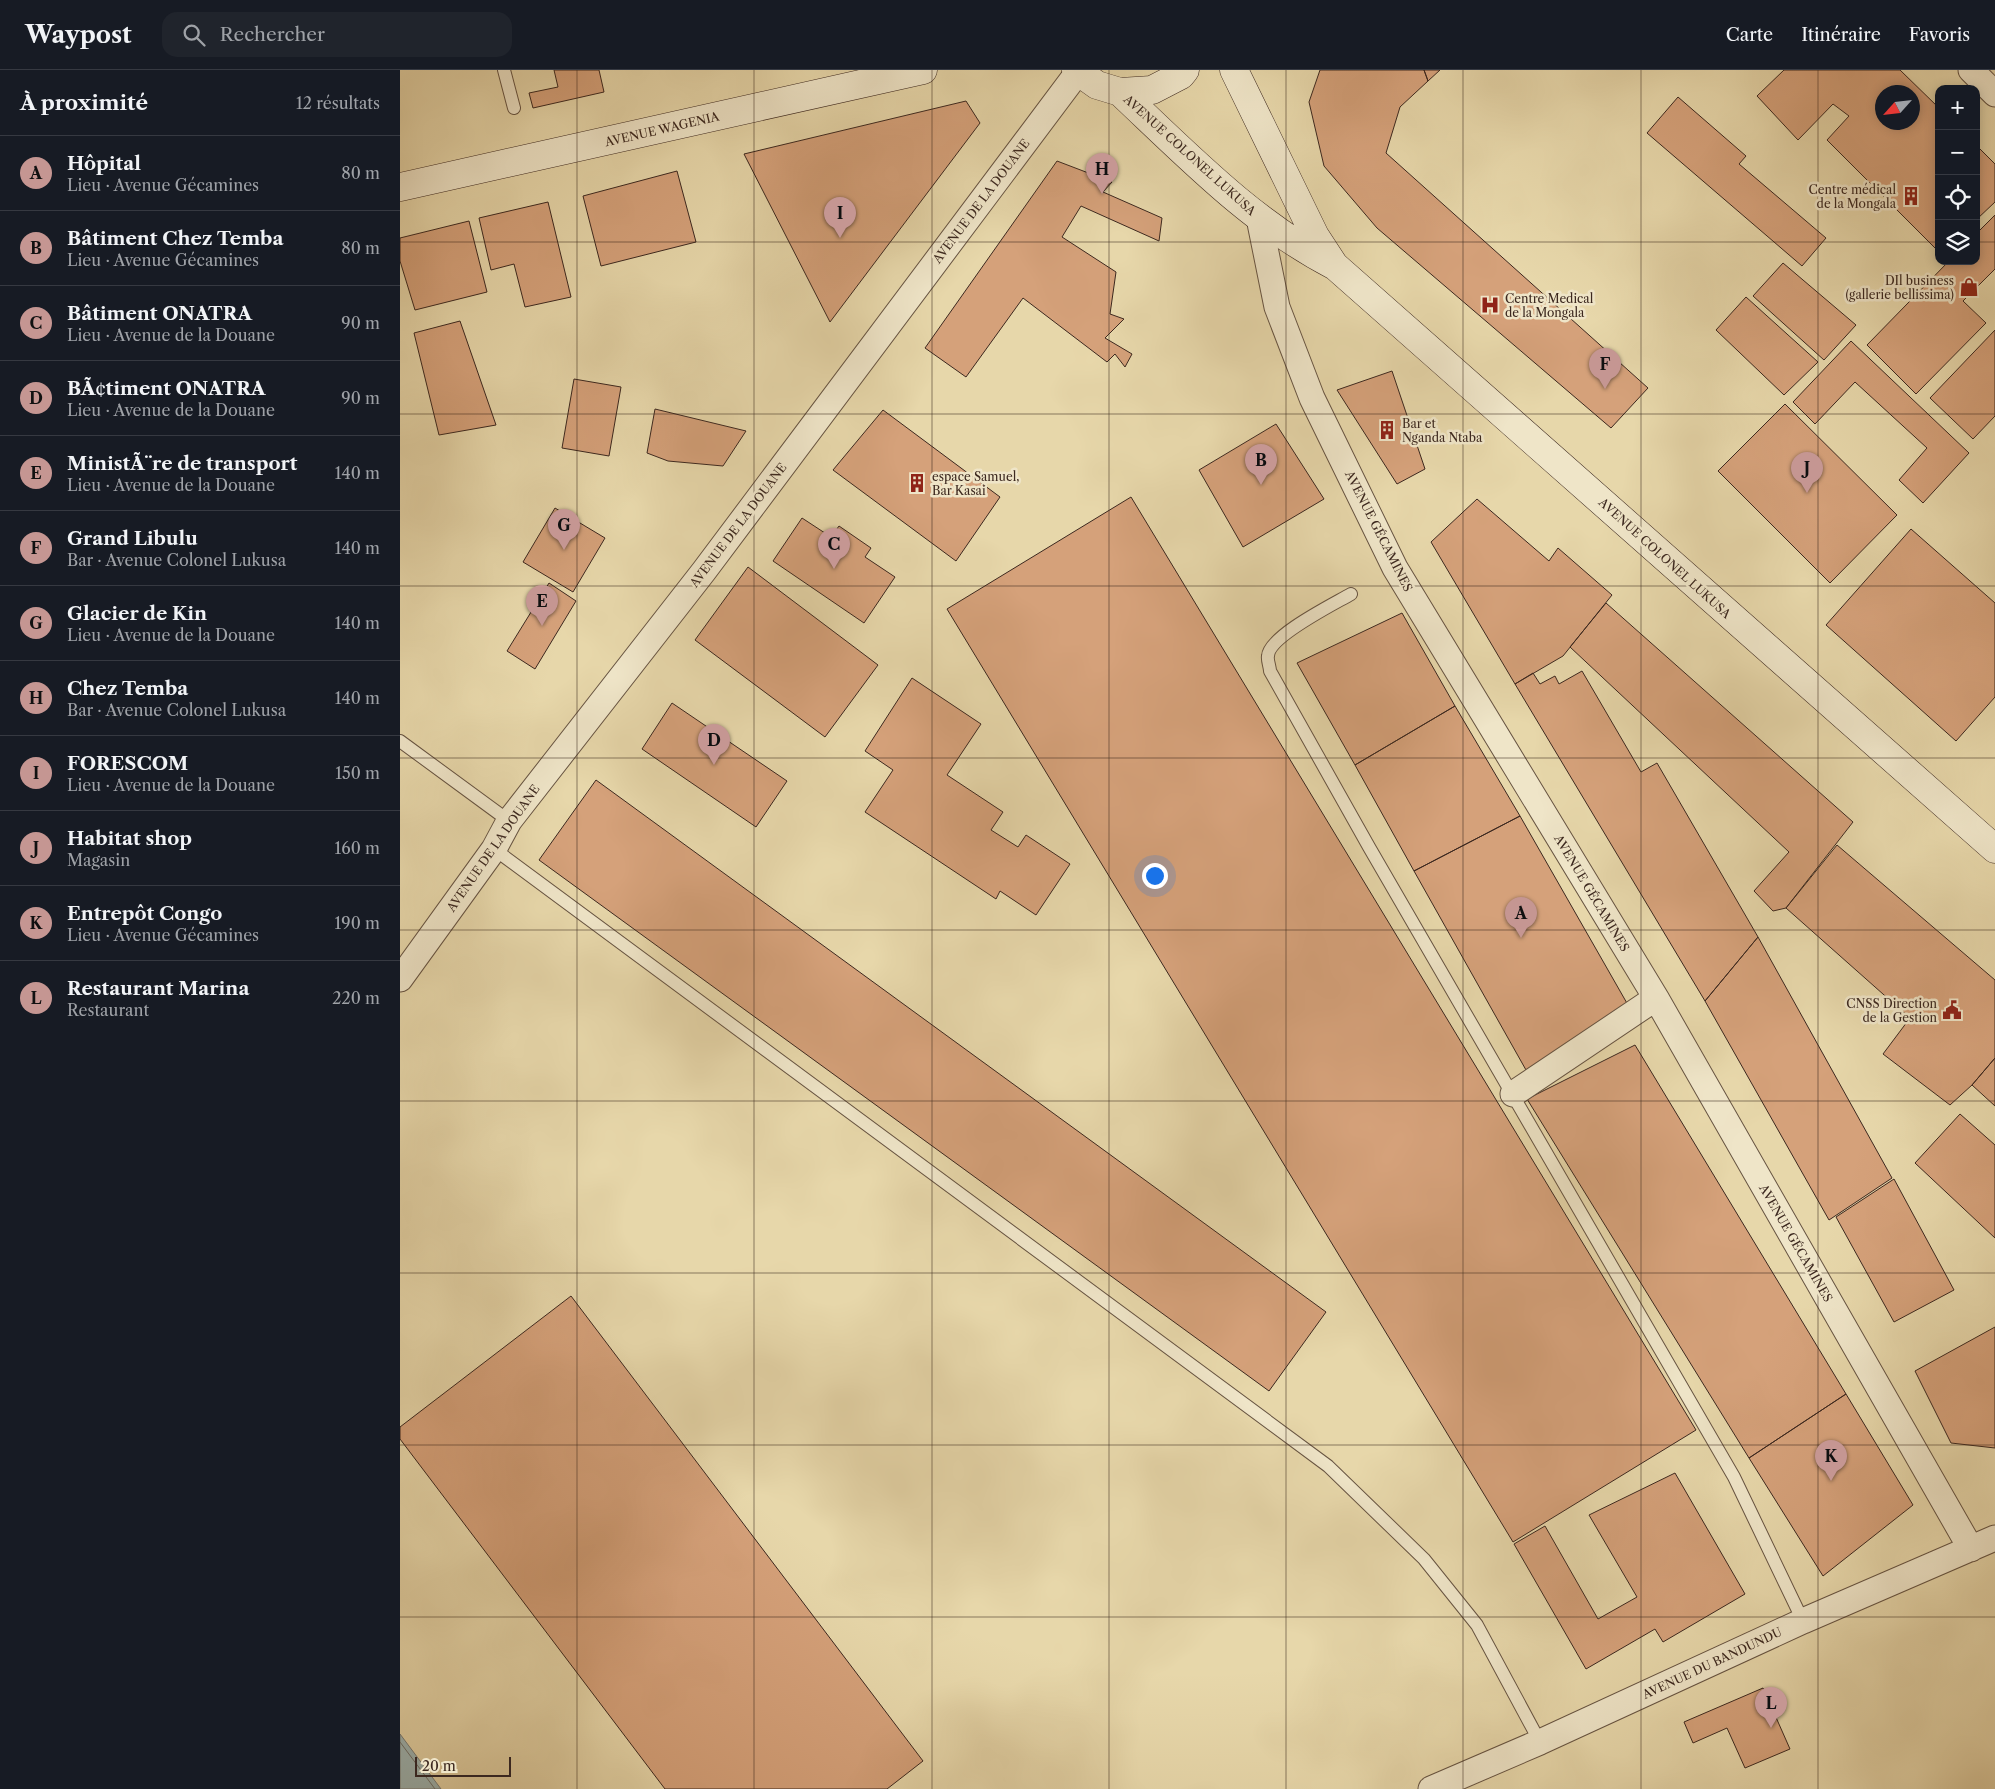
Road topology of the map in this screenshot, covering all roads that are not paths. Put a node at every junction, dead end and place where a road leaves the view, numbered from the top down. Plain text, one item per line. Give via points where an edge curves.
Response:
1 (504, 70) edge
2 (923, 70) edge
3 (1185, 70) edge
4 (1234, 70) edge
5 (1971, 70) edge
6 (1077, 71) edge
7 (1120, 92) junction
8 (1995, 94) edge
9 (514, 108) dead end
10 (400, 187) edge
11 (1258, 218) junction
12 (1335, 266) junction
13 (1351, 594) dead end
14 (400, 741) edge
15 (509, 821) junction
16 (494, 848) junction
17 (1995, 849) edge
18 (400, 979) edge
19 (1656, 998) junction
20 (1513, 1094) junction
21 (1995, 1538) edge
22 (1971, 1549) junction
23 (1803, 1621) junction
24 (1540, 1742) junction
25 (1431, 1789) edge

1 - 9 lane
2 - 10 main road, AVENUE WAGENIA
3 - 7 main road via 1152,90
4 - 12 main road, AVENUE COLONEL LUKUSA via 1315,236
5 - 8 street
6 - 7 main road via 1098,85
6 - 15 street, AVENUE DE LA DOUANE via 704,571
7 - 11 main road, AVENUE COLONEL LUKUSA
11 - 12 main road, AVENUE COLONEL LUKUSA via 1304,250
11 - 19 street, AVENUE GÉCAMINES via 1277,307 1312,398 1395,568
12 - 17 main road, AVENUE COLONEL LUKUSA
13 - 20 lane via 1296,625 1273,644 1268,655 1270,671
14 - 15 lane
15 - 16 street, AVENUE DE LA DOUANE
16 - 18 street, AVENUE DE LA DOUANE
16 - 24 lane via 1328,1466 1424,1559 1477,1625
19 - 20 street
19 - 22 street, AVENUE GÉCAMINES
20 - 23 lane via 1734,1477
21 - 22 street, AVENUE DU BANDUNDU
22 - 23 street, AVENUE DU BANDUNDU
23 - 24 street, AVENUE DU BANDUNDU
24 - 25 street, AVENUE DU BANDUNDU

